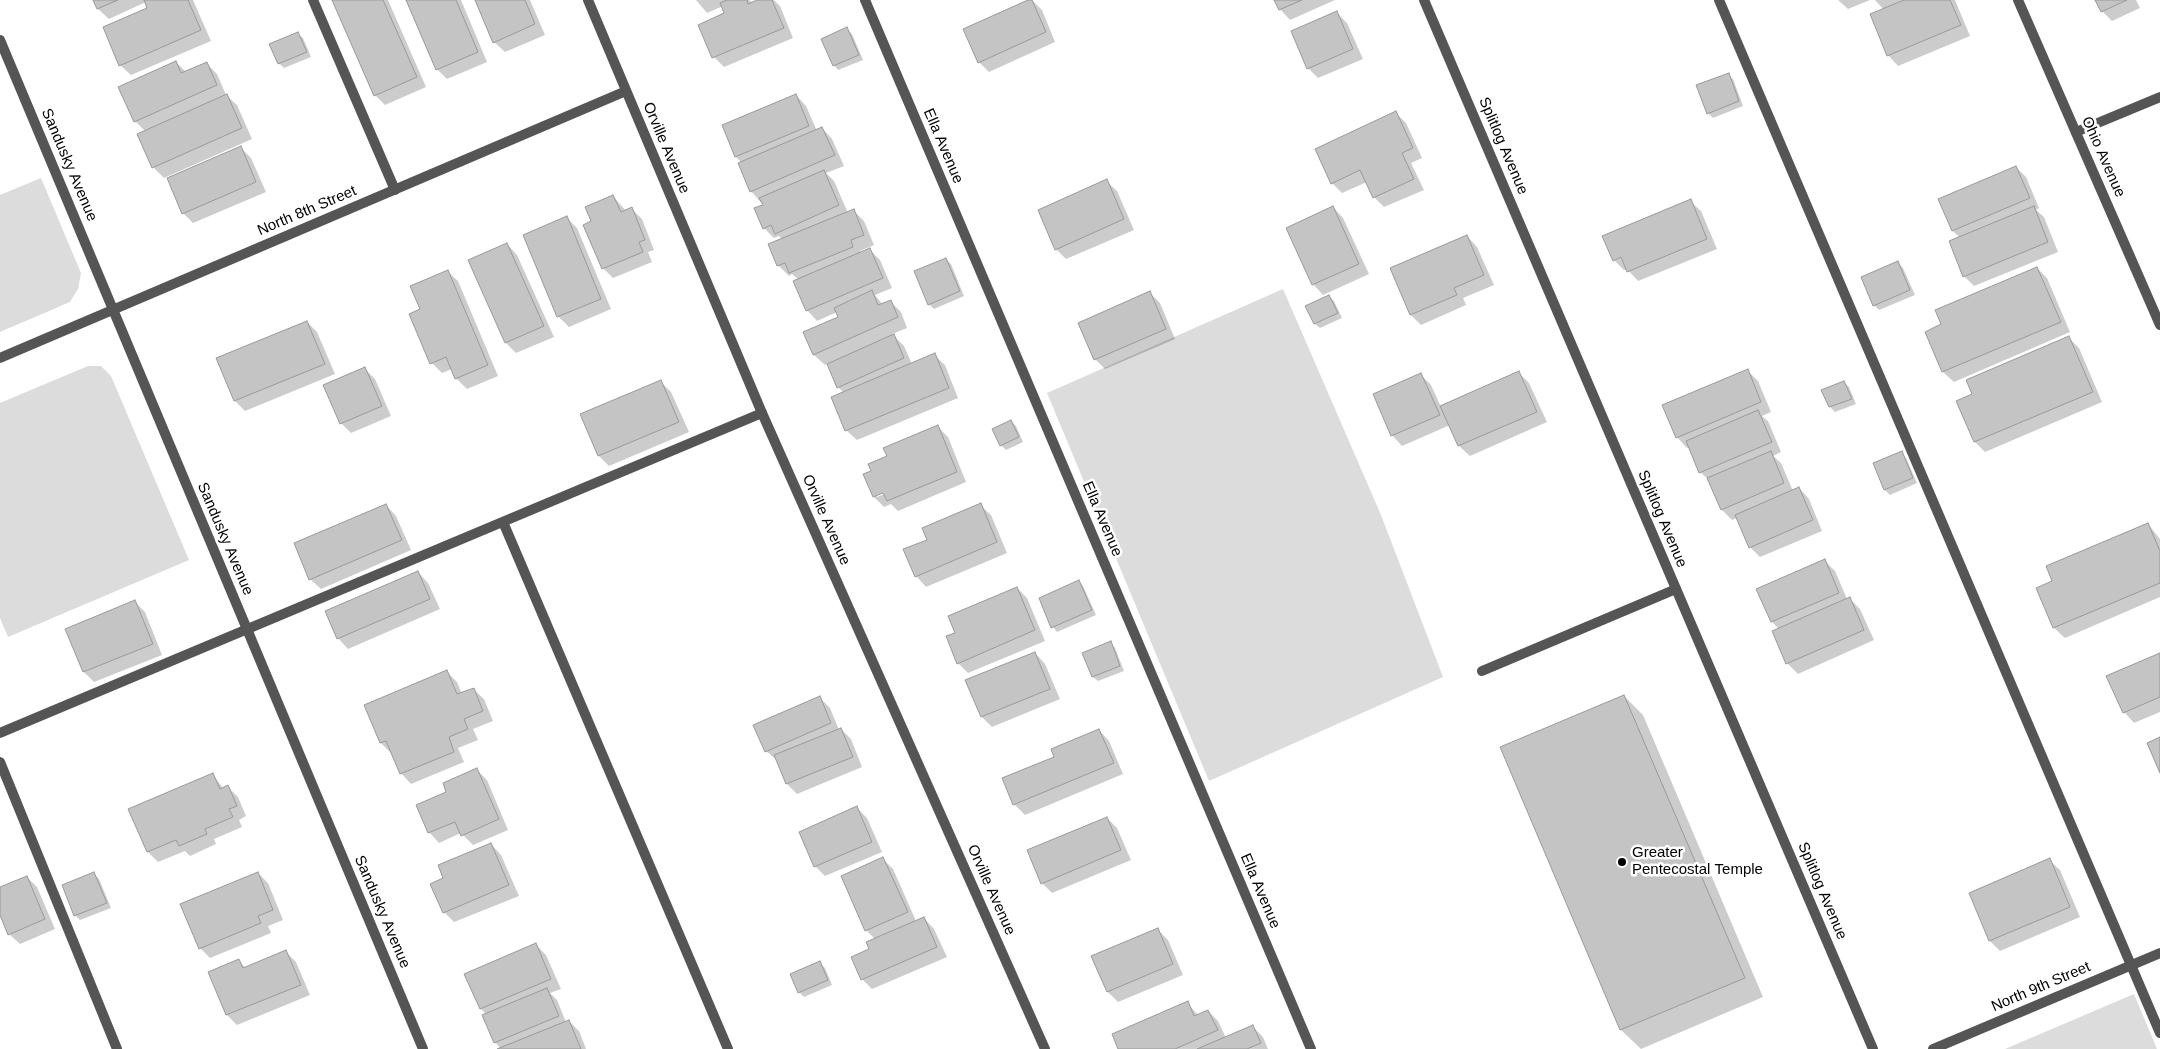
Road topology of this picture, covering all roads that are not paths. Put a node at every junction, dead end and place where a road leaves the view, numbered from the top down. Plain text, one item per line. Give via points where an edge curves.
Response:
1 (313, 0) edge
2 (588, 0) edge
3 (865, 0) edge
4 (1424, 0) edge
5 (1719, 0) edge
6 (2018, 0) edge
7 (0, 40) edge
8 (626, 91) junction
9 (2160, 97) edge
10 (2076, 132) junction
11 (395, 190) junction
12 (113, 309) junction
13 (2160, 325) edge
14 (0, 358) edge
15 (762, 413) junction
16 (503, 522) junction
17 (1676, 589) junction
18 (247, 630) junction
19 (1482, 672) dead end
20 (0, 733) edge
21 (0, 762) edge
22 (2160, 953) edge
23 (2131, 965) junction
24 (2160, 1033) edge
25 (117, 1049) edge
26 (423, 1049) edge
27 (728, 1049) edge
28 (1045, 1049) edge
29 (1311, 1049) edge
30 (1873, 1049) edge
31 (1933, 1049) edge

1 - 11 street
2 - 8 street, Orville Avenue
3 - 29 street, Ella Avenue
4 - 17 street, Splitlog Avenue
5 - 23 street
6 - 10 street, Ohio Avenue
7 - 12 street, Sandusky Avenue
8 - 11 street, North 8th Street
8 - 15 street, Orville Avenue
9 - 10 street
10 - 13 street, Ohio Avenue
11 - 12 street, North 8th Street
12 - 14 street, North 8th Street
12 - 18 street, Sandusky Avenue
15 - 16 street
15 - 28 street, Orville Avenue
16 - 18 street
16 - 27 street
17 - 19 street
17 - 30 street, Splitlog Avenue
18 - 20 street
18 - 26 street, Sandusky Avenue
21 - 25 street
22 - 23 street, North 9th Street
23 - 24 street
23 - 31 street, North 9th Street

